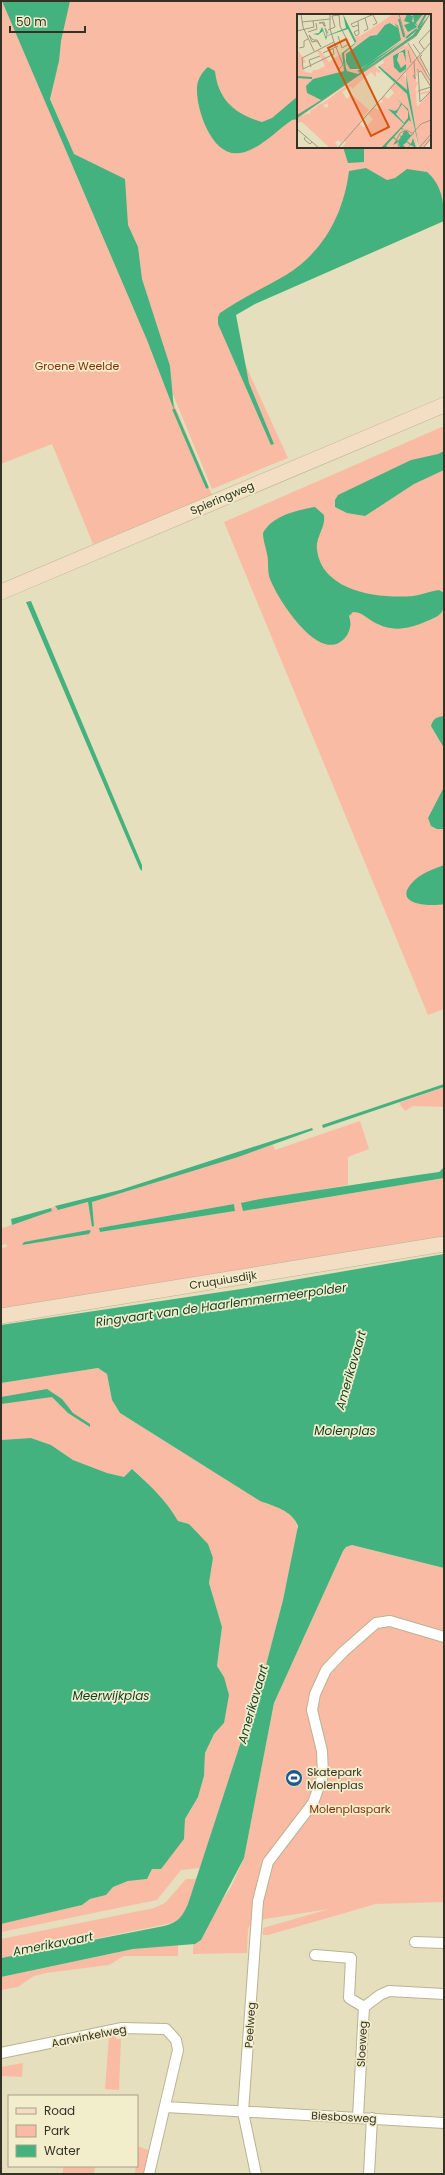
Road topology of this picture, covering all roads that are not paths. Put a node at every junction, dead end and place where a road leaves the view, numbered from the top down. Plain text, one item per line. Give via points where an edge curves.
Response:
1 (444, 405) edge
2 (1, 592) edge
3 (444, 1244) edge
4 (1, 1316) edge
5 (444, 1637) edge
6 (415, 1942) dead end
7 (444, 1943) edge
8 (315, 1955) dead end
9 (444, 1994) edge
10 (364, 2007) junction
11 (1, 2053) edge
12 (166, 2107) junction
13 (243, 2112) junction
14 (358, 2117) junction
15 (372, 2118) junction
16 (444, 2123) edge
17 (149, 2174) edge
18 (256, 2174) edge
19 (369, 2174) edge

1 - 2 street, Spieringweg
3 - 4 street, Cruquiusdijk
5 - 13 street, Peelweg via 390,1621 376,1622 326,1670 315,1694 312,1710 322,1751 322,1775 313,1803 270,1859 258,1901
6 - 7 street
8 - 10 street via 351,1958 349,1998
9 - 10 street, Sloeweg via 388,1992
10 - 14 street, Sloeweg
11 - 12 street, Aarwinkelweg via 124,2028 166,2029 176,2040 178,2050
12 - 13 street
12 - 17 street, Aarwinkelweg
13 - 14 street, Biesbosweg
13 - 18 street, Peelweg
14 - 15 street, Biesbosweg
15 - 16 street, Biesbosweg
15 - 19 street

